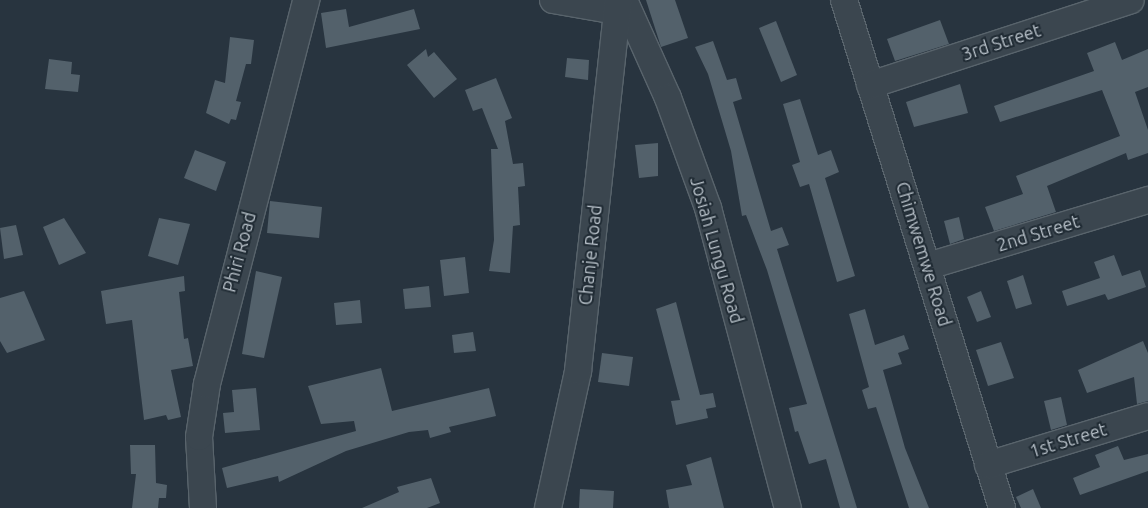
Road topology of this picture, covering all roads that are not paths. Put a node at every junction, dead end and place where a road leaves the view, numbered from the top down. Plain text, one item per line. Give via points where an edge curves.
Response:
1 (306, 0) edge
2 (553, 0) edge
3 (844, 0) edge
4 (1131, 0) edge
5 (619, 4) edge
6 (870, 85) junction
7 (1148, 200) edge
8 (928, 266) junction
9 (1148, 416) edge
10 (988, 465) junction
11 (203, 508) edge
12 (548, 508) edge
13 (788, 508) edge
14 (1002, 508) edge

1 - 11 street, Phiri Road via 207,384 198,437
2 - 5 street
3 - 6 street, Chimwemwe Road
4 - 6 street, 3rd Street
5 - 12 street, Chanje Road via 578,371
5 - 13 street, Josiah Lungu Road via 668,98 708,208
6 - 8 street, Chimwemwe Road
7 - 8 street, 2nd Street
8 - 10 street, Chimwemwe Road
9 - 10 street, 1st Street
10 - 14 street, Chimwemwe Road

